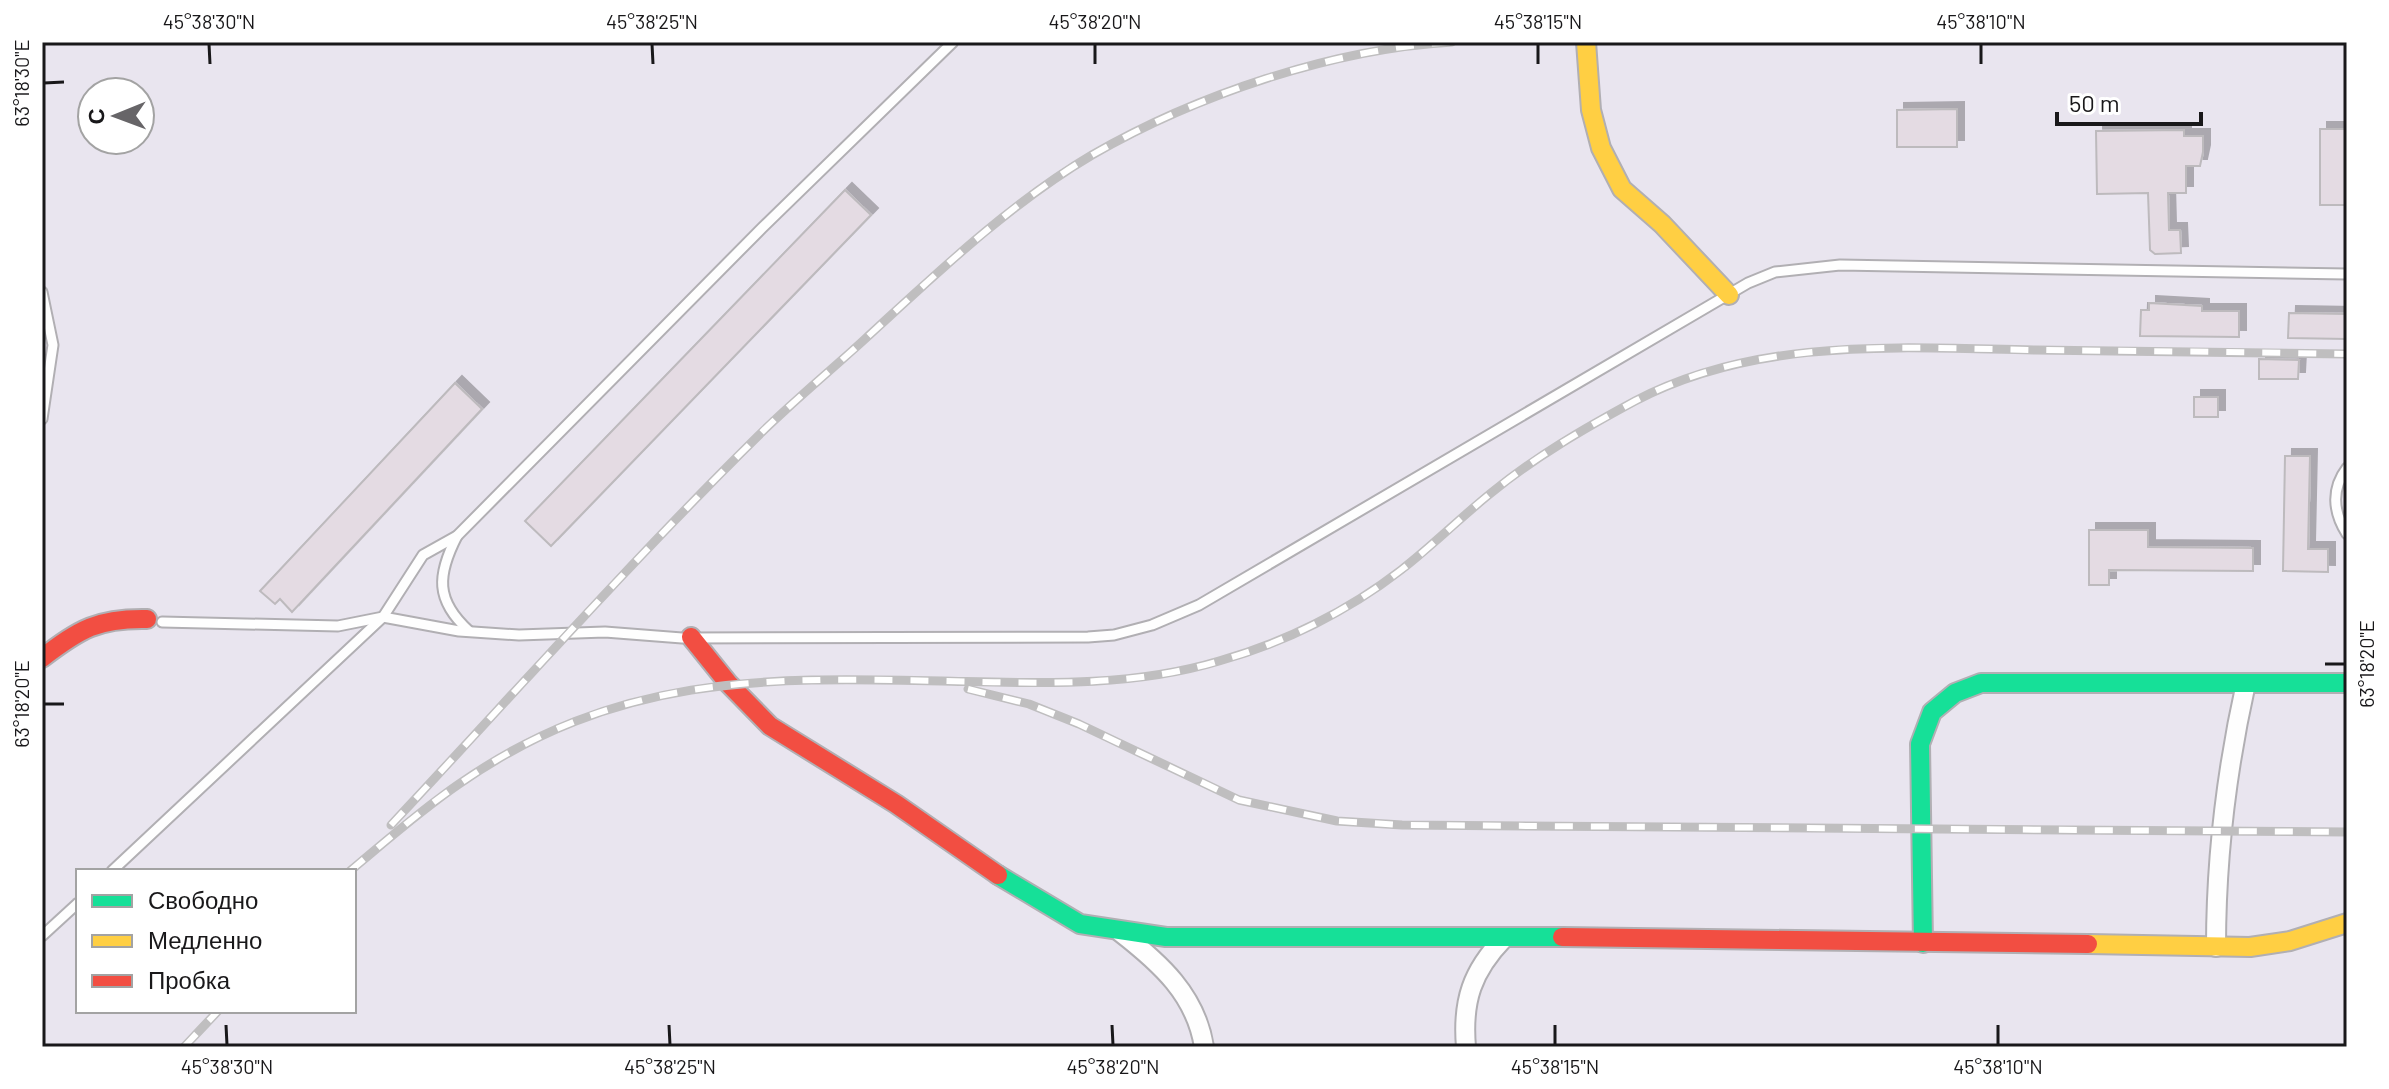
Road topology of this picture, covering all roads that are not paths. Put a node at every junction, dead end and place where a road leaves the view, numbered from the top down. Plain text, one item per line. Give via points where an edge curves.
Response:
1 (953, 42) edge
2 (1586, 42) edge
3 (2347, 274) edge
4 (42, 292) edge
5 (1729, 295) junction
6 (42, 419) edge
7 (2347, 468) edge
8 (2347, 534) edge
9 (457, 536) junction
10 (383, 617) junction
11 (154, 621) joint
12 (469, 631) junction
13 (691, 637) junction
14 (42, 658) edge
15 (2246, 683) junction
16 (2347, 683) edge
17 (114, 869) edge
18 (76, 905) edge
19 (2347, 923) edge
20 (1120, 932) junction
21 (42, 936) edge
22 (1504, 938) junction
23 (1923, 943) junction
24 (2216, 947) junction
25 (1204, 1047) edge
26 (1466, 1047) edge

1 - 9 lane
2 - 5 street via 1591,110 1601,148 1622,189
3 - 5 lane via 1840,265 1775,272
4 - 6 lane via 53,345
5 - 13 lane via 1199,605 1152,625 1088,637
7 - 8 lane via 2335,499
9 - 10 lane via 423,555
9 - 12 lane via 441,579 453,617
10 - 11 lane via 338,626
10 - 12 lane
10 - 17 lane
11 - 14 street via 105,618 82,627
12 - 13 lane
13 - 20 street via 770,726 896,804 1033,899 1080,924
15 - 16 street
15 - 23 street via 1981,683 1955,693 1932,712 1920,744
15 - 24 street via 2219,856
18 - 21 lane
19 - 24 street via 2290,941
20 - 22 street via 1166,937
20 - 25 street via 1184,992 1200,1023
22 - 23 street
22 - 26 street via 1473,978 1465,1003
23 - 24 street

